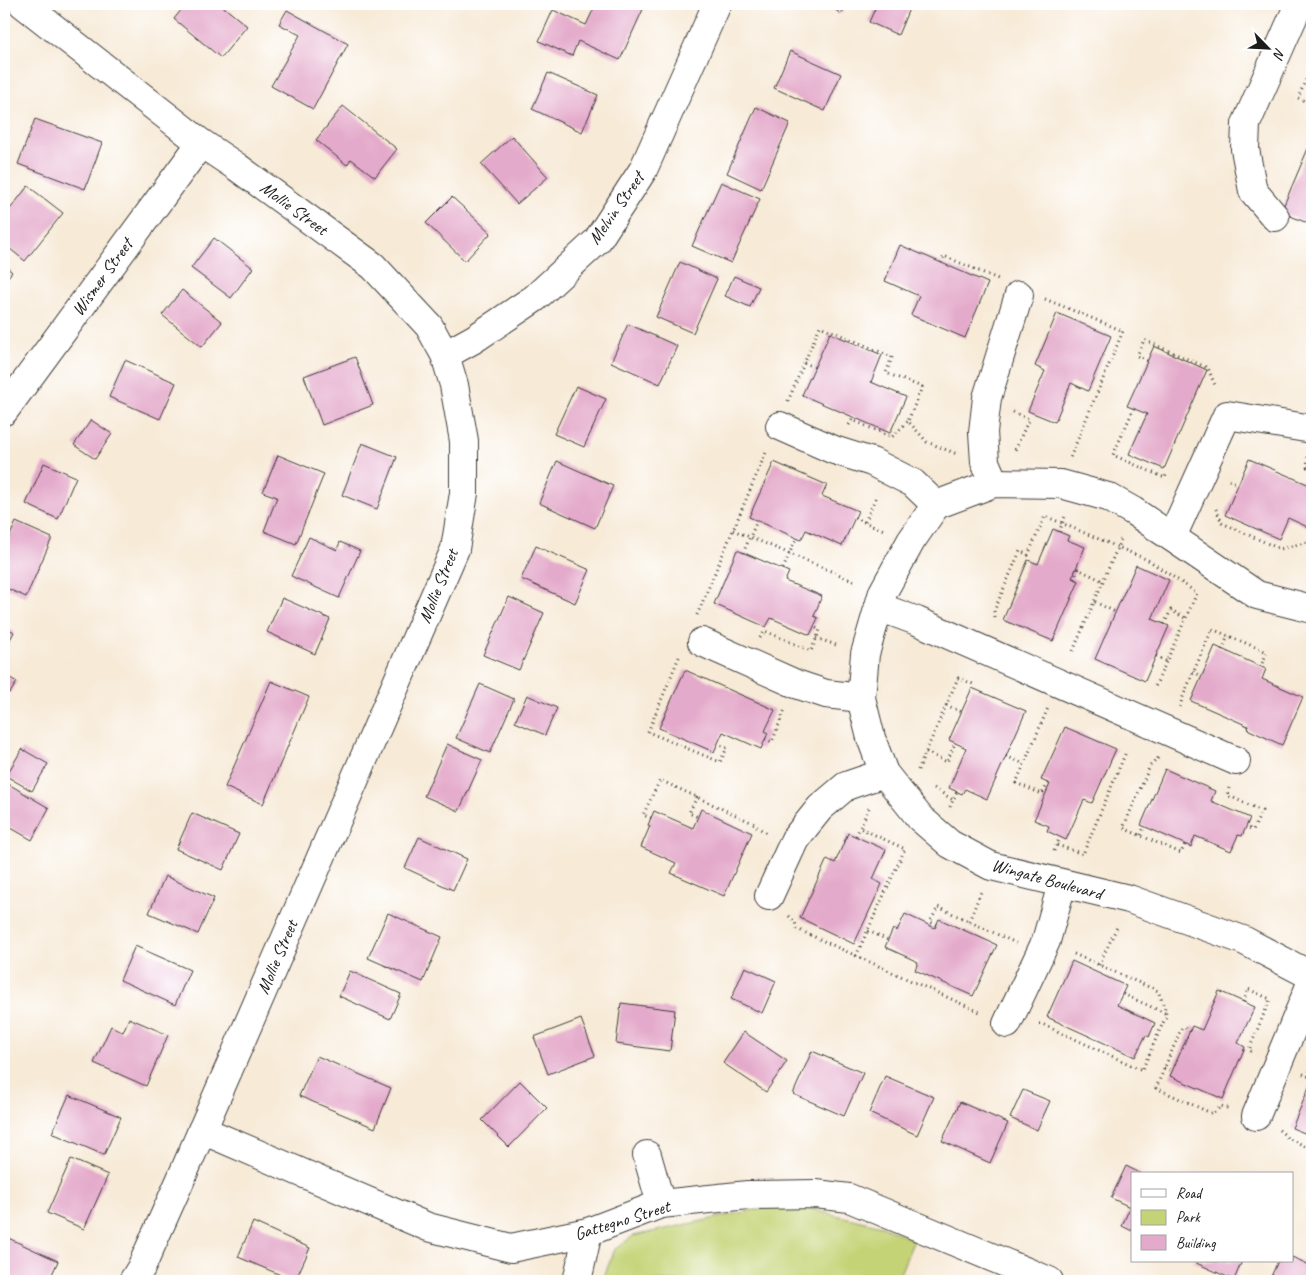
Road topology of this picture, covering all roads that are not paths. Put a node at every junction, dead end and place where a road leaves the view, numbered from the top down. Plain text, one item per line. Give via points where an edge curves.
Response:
1 (24, 4) edge
2 (717, 4) edge
3 (1299, 4) edge
4 (201, 143) junction
5 (1275, 217) dead end
6 (1020, 291) road end
7 (445, 355) junction
8 (4, 411) edge
9 (778, 426) road end
10 (1312, 429) edge
11 (994, 483) junction
12 (936, 505) junction
13 (1172, 537) junction
14 (878, 607) junction
15 (1312, 609) edge
16 (693, 637) road end
17 (861, 698) junction
18 (1236, 761) dead end
19 (884, 773) junction
20 (1062, 884) junction
21 (769, 896) dead end
22 (1312, 976) edge
23 (1312, 981) edge
24 (1007, 1024) dead end
25 (1256, 1116) dead end
26 (202, 1130) junction
27 (647, 1156) dead end
28 (661, 1204) junction
29 (588, 1232) junction
30 (133, 1281) edge
31 (577, 1281) edge
32 (1049, 1281) edge

1 - 4 street, Mollie Street
2 - 7 street, Melvin Street via 643,170 597,241 535,298
3 - 5 street via 1246,124 1245,149 1253,191
4 - 7 street, Mollie Street via 373,266 429,326
4 - 8 street, Wismer Street
6 - 11 street via 987,398 983,432 985,462
7 - 26 street, Mollie Street via 464,441 464,493 455,549
9 - 12 street via 872,462 913,483
10 - 13 street via 1227,415
11 - 12 street
11 - 13 street via 1061,484 1108,497
12 - 14 street, Wingate Boulevard via 911,541 882,592
13 - 15 street via 1258,595
14 - 17 street, Wingate Boulevard via 865,654
14 - 18 street via 917,621
16 - 17 street via 796,684 826,694
17 - 19 street, Wingate Boulevard
19 - 20 street, Wingate Boulevard via 920,818 950,844 991,866
19 - 21 street via 846,786 820,808 795,839
20 - 22 street, Wingate Boulevard via 1129,899 1243,940
20 - 24 street via 1046,941
23 - 25 street
26 - 29 street, Gattegno Street via 428,1227 512,1248
26 - 30 street, Mollie Street
27 - 28 street
28 - 29 street, Gattegno Street
28 - 32 street, Gattegno Street via 748,1195 816,1194 849,1198
29 - 31 street

